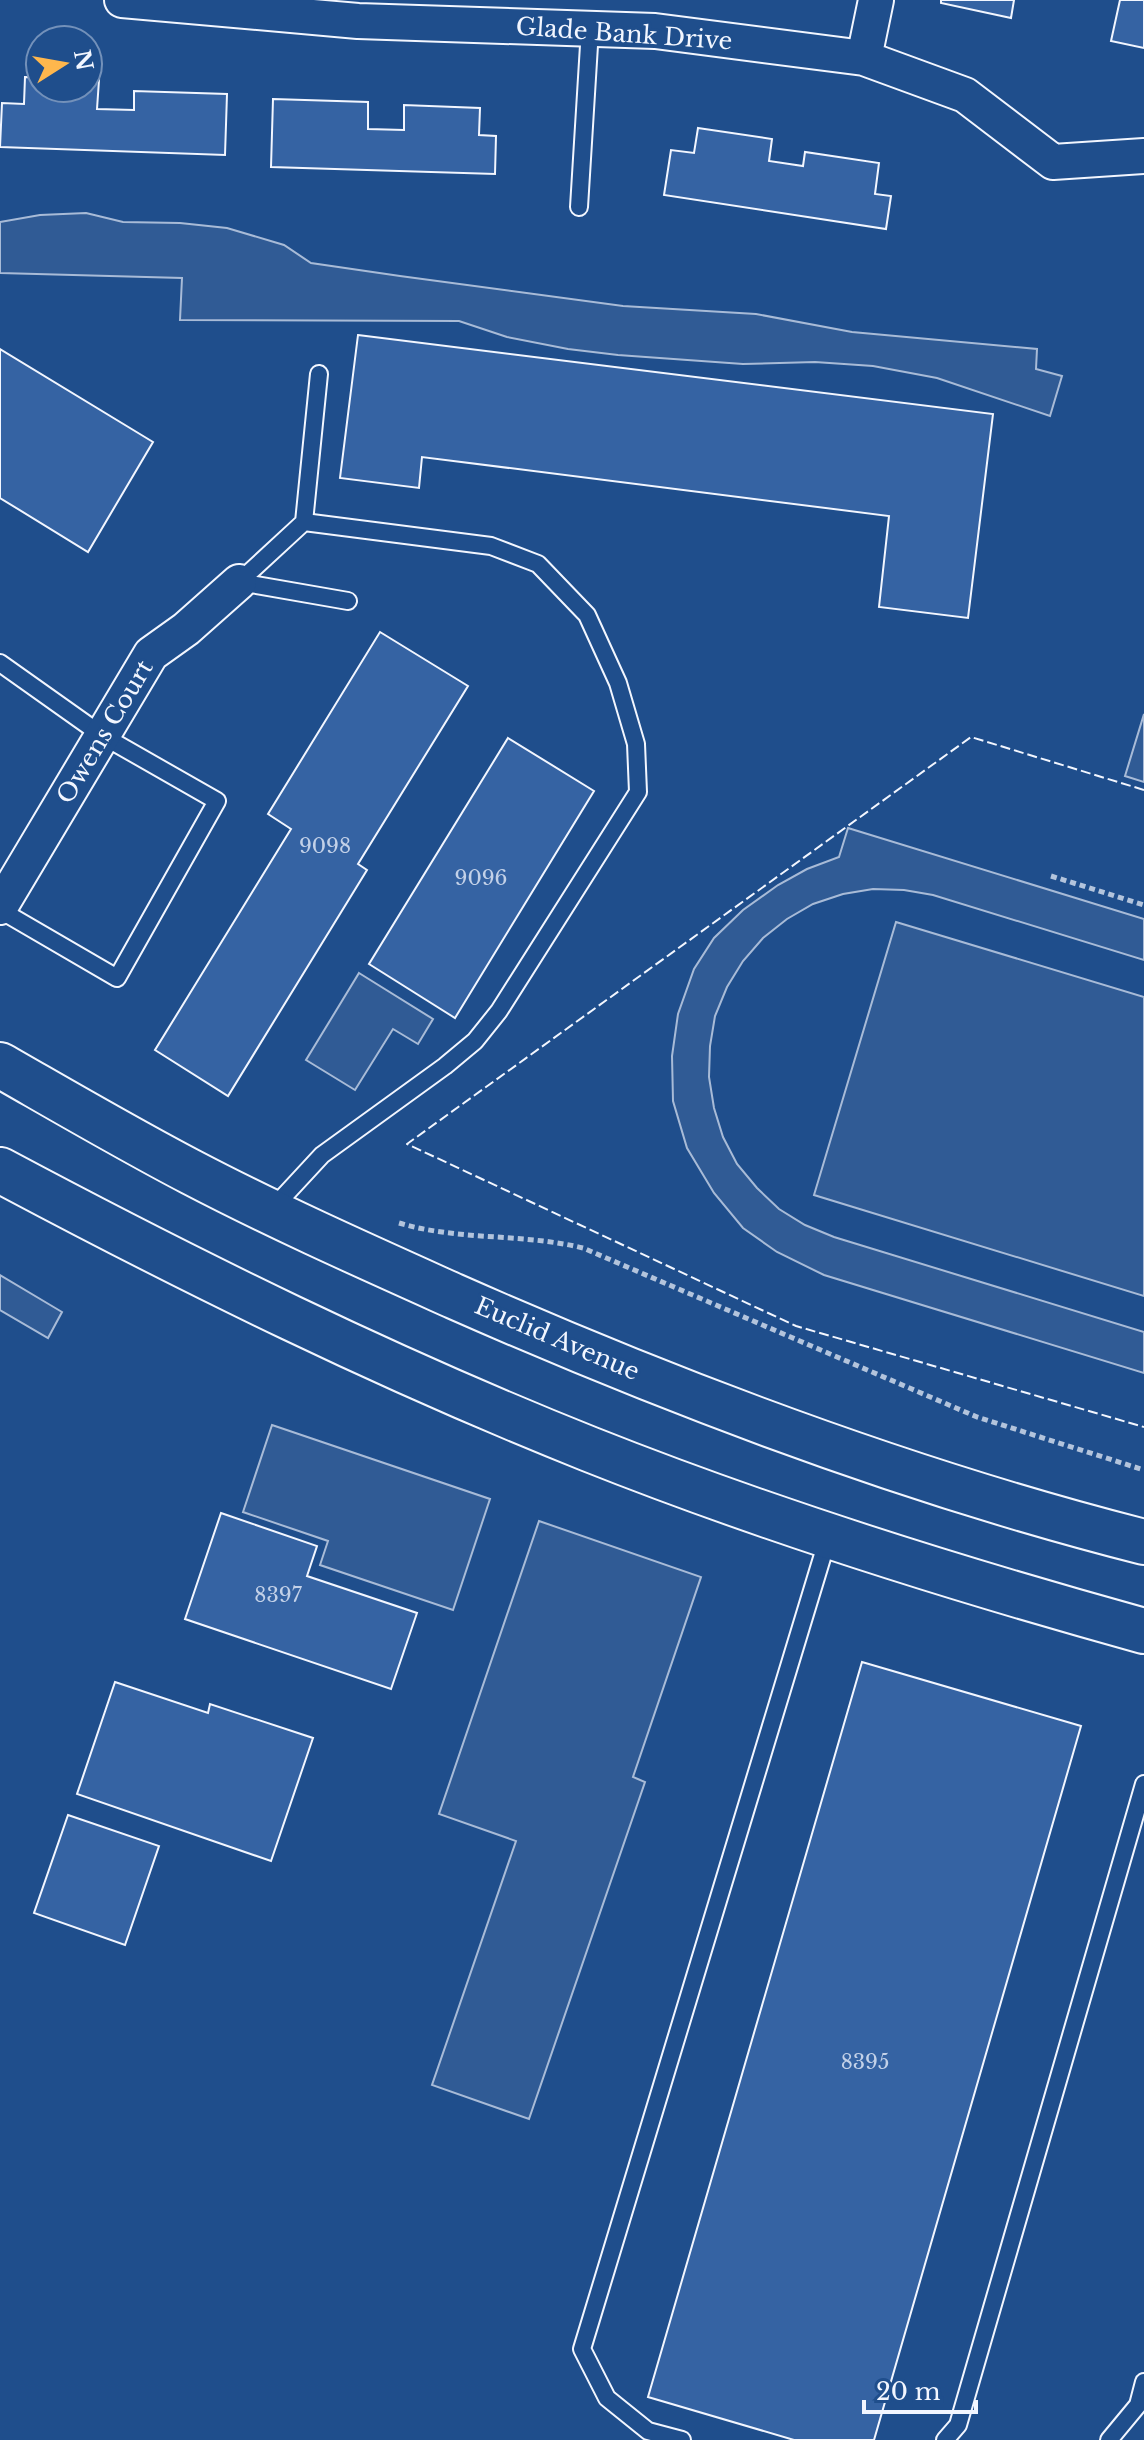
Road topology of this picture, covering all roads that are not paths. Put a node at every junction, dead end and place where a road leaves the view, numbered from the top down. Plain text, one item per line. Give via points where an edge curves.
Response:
1 (122, 0) edge
2 (876, 0) edge
3 (359, 10) edge
4 (590, 29) junction
5 (864, 58) junction
6 (1144, 156) edge
7 (579, 207) dead end
8 (319, 374) dead end
9 (304, 522) junction
10 (239, 582) junction
11 (348, 601) dead end
12 (0, 663) edge
13 (103, 736) junction
14 (0, 909) edge
15 (0, 1065) edge
16 (0, 1170) edge
17 (270, 1211) junction
18 (828, 1536) junction
19 (1144, 1542) edge
20 (1144, 1631) edge
21 (1144, 1784) edge
22 (1144, 2382) edge
23 (682, 2440) edge
24 (945, 2440) edge
25 (1109, 2440) edge

1 - 3 street, Glade Bank Drive
2 - 5 street
3 - 4 street, Glade Bank Drive
4 - 5 street, Glade Bank Drive via 655,31
4 - 7 lane
5 - 6 street, Glade Bank Drive via 965,95 1053,162
8 - 9 lane
9 - 10 lane
9 - 17 lane via 491,546 538,564 587,615 618,683 636,744 638,792 475,1041 322,1155
10 - 11 lane
10 - 13 street, Owens Court via 151,654
12 - 13 lane
13 - 14 street, Owens Court
13 - 14 lane via 217,801 117,978
15 - 17 street, Euclid Avenue
16 - 18 street via 173,1262 342,1343 592,1450
17 - 19 street, Euclid Avenue via 565,1345 703,1400 924,1478
18 - 20 street
18 - 23 lane via 582,2349 607,2398 648,2431
21 - 24 lane via 958,2425
22 - 25 lane via 1138,2405

